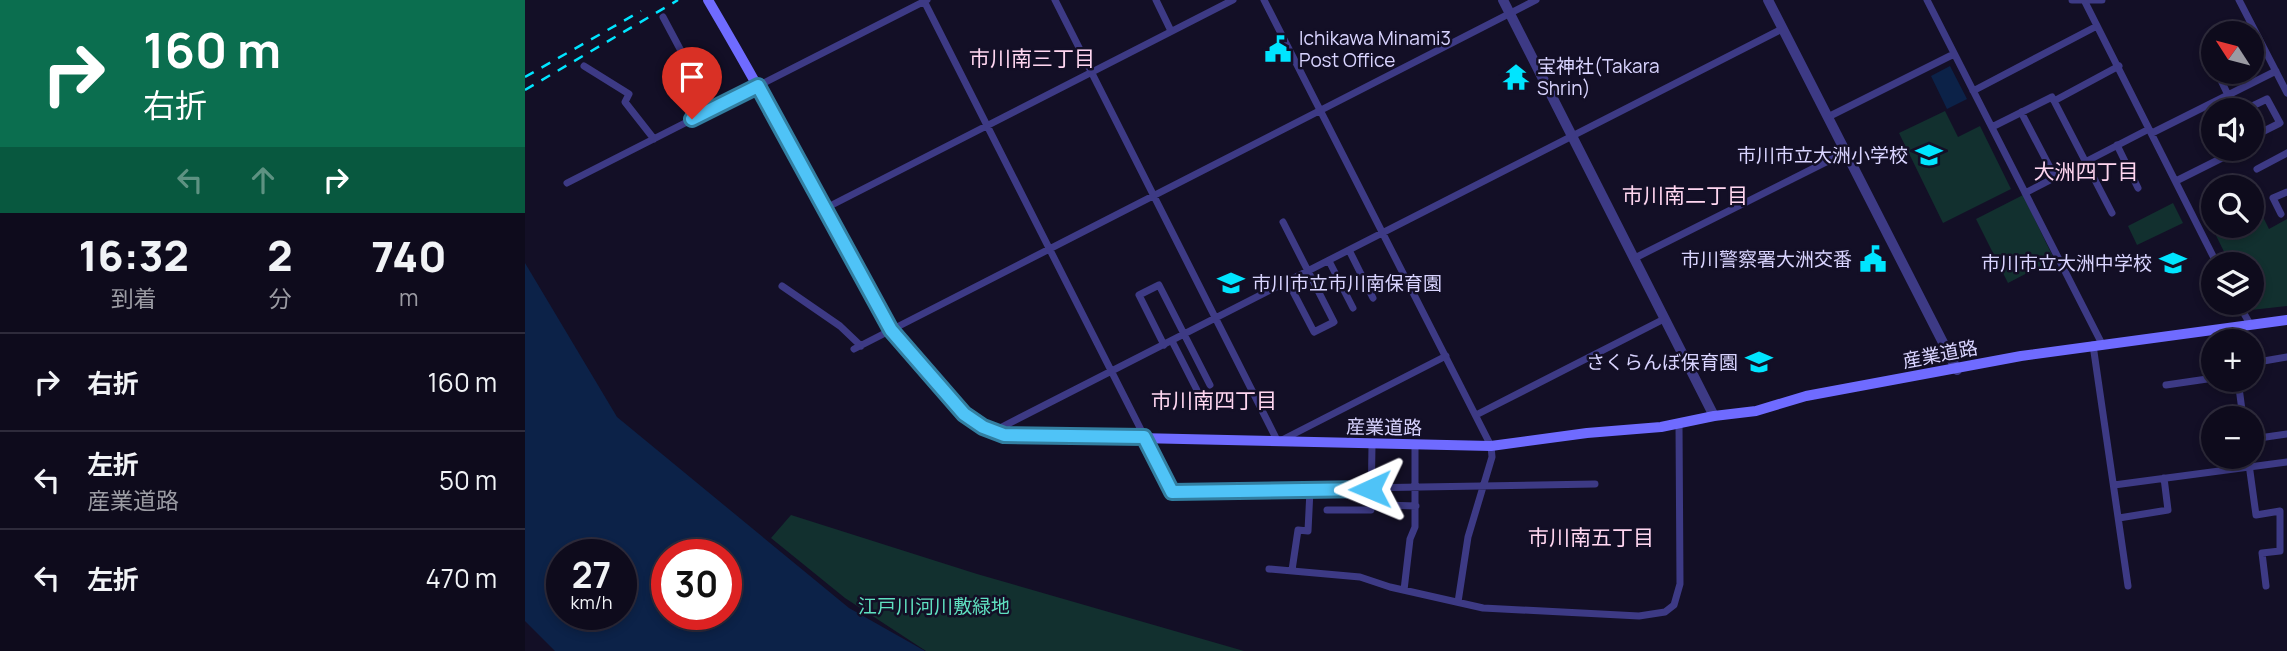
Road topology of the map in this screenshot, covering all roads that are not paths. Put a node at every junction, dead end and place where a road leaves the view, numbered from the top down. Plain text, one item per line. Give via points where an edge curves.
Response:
1 (708, 0) edge
2 (1055, 0) edge
3 (1156, 0) edge
4 (1233, 0) edge
5 (1264, 0) edge
6 (1503, 0) edge
7 (1536, 0) edge
8 (1768, 0) edge
9 (1927, 0) edge
10 (2072, 0) edge
11 (2084, 0) edge
12 (2102, 0) edge
13 (2239, 0) edge
14 (925, 1) edge
15 (1510, 14) junction
16 (663, 17) dead end
17 (2247, 21) edge
18 (2097, 26) junction
19 (1782, 29) junction
20 (1171, 31) junction
21 (1954, 54) junction
22 (2265, 56) edge
23 (584, 66) dead end
24 (2119, 66) junction
25 (2276, 71) junction
26 (1091, 73) junction
27 (2223, 84) edge
28 (758, 86) junction
29 (1973, 91) junction
30 (2287, 93) edge
31 (2228, 95) junction
32 (2264, 100) edge
33 (2054, 101) junction
34 (712, 109) junction
35 (1321, 110) junction
36 (2021, 112) junction
37 (1828, 117) junction
38 (985, 126) junction
39 (1992, 127) junction
40 (2150, 131) junction
41 (2264, 131) edge
42 (1572, 136) junction
43 (654, 139) junction
44 (2117, 145) junction
45 (1846, 152) junction
46 (2287, 153) edge
47 (2217, 161) edge
48 (2085, 162) junction
49 (2257, 169) dead end
50 (2055, 177) junction
51 (2176, 181) junction
52 (567, 183) dead end
53 (2138, 187) dead end
54 (2287, 192) edge
55 (2025, 193) junction
56 (1153, 195) junction
57 (824, 209) junction
58 (2112, 213) dead end
59 (2281, 214) dead end
60 (1283, 222) dead end
61 (1384, 233) junction
62 (1049, 249) junction
63 (1349, 250) junction
64 (2211, 252) edge
65 (1633, 259) junction
66 (1329, 261) junction
67 (1308, 271) junction
68 (1288, 282) junction
69 (782, 286) dead end
70 (1373, 298) dead end
71 (1353, 309) dead end
72 (2245, 315) edge
73 (1216, 318) junction
74 (1664, 319) junction
75 (2287, 320) edge
76 (2250, 324) junction
77 (2232, 328) joint
78 (891, 330) junction
79 (1184, 335) junction
80 (1172, 341) junction
81 (2098, 344) junction
82 (1164, 345) junction
83 (1446, 356) junction
84 (2287, 357) edge
85 (2264, 361) edge
86 (1957, 370) junction
87 (1112, 372) junction
88 (2201, 380) edge
89 (1210, 385) dead end
90 (2166, 385) dead end
91 (1202, 400) dead end
92 (1476, 415) junction
93 (1714, 416) junction
94 (1679, 424) junction
95 (993, 432) junction
96 (2287, 434) edge
97 (1144, 437) junction
98 (2264, 437) edge
99 (1278, 442) junction
100 (1372, 445) junction
101 (1415, 445) junction
102 (1491, 446) junction
103 (2287, 462) edge
104 (2264, 465) edge
105 (2234, 469) edge
106 (2250, 469) edge
107 (2164, 478) junction
108 (1595, 484) dead end
109 (2114, 485) junction
110 (1483, 486) junction
111 (1417, 488) junction
112 (1310, 489) junction
113 (1370, 489) junction
114 (1384, 505) dead end
115 (1416, 506) junction
116 (1327, 509) dead end
117 (2119, 517) junction
118 (2284, 521) edge
119 (1269, 569) dead end
120 (1292, 570) junction
121 (2128, 586) dead end
122 (2266, 586) dead end
123 (1404, 590) junction
124 (1458, 602) junction

1 - 28 main road, 産業道路
2 - 26 street
3 - 20 street
4 - 20 street
5 - 35 street
6 - 15 street
7 - 15 street
8 - 19 street
9 - 21 street
10 - 11 street
11 - 12 street
11 - 18 street
13 - 17 street
14 - 28 street
14 - 38 street
15 - 35 street
15 - 42 street
16 - 34 street
18 - 24 street
18 - 29 street
19 - 37 street
19 - 42 street
20 - 26 street
21 - 29 street
21 - 37 street
22 - 25 street
23 - 43 street via 629,94 625,102
24 - 33 street
24 - 40 street
25 - 30 street
25 - 31 street
26 - 38 street
26 - 56 street
27 - 31 street
28 - 34 street
28 - 57 main road, 産業道路
29 - 39 street
31 - 40 street
32 - 41 street via 2280,123
33 - 36 street via 2052,97
33 - 48 street
34 - 43 street
35 - 56 street
35 - 61 street
36 - 39 street
36 - 50 street
37 - 45 street
38 - 57 street
38 - 62 street
39 - 55 street
40 - 44 street
40 - 51 street
42 - 61 street
42 - 65 street
43 - 52 street
44 - 48 street
44 - 53 street
45 - 65 street
45 - 86 street
46 - 49 street
47 - 51 street
48 - 50 street
48 - 58 street
50 - 55 street
51 - 64 street
54 - 59 street via 2273,198
55 - 81 street
56 - 62 street
56 - 73 street
57 - 78 main road, 産業道路
60 - 67 street
61 - 63 street
61 - 83 street
62 - 78 street
62 - 87 street
63 - 66 street
63 - 70 street
65 - 74 street
66 - 67 street
66 - 71 street
67 - 68 street
67 - 68 street via 1334,322 1314,332
68 - 73 street
69 - 78 street via 840,326 857,348
72 - 76 street
73 - 79 street
73 - 99 street
74 - 92 street
74 - 93 street
75 - 76 main road, 産業道路
76 - 77 main road, 産業道路
77 - 81 main road, 産業道路
78 - 95 main road, 産業道路 via 964,414
79 - 80 street
79 - 82 street via 1159,285 1139,295
79 - 89 street
80 - 82 street
80 - 91 street
81 - 86 main road, 産業道路
81 - 109 street
82 - 87 street
83 - 92 street
83 - 99 street
84 - 85 street
86 - 93 main road, 産業道路
87 - 95 street
87 - 97 street
88 - 90 street
92 - 102 street
93 - 94 main road, 産業道路
94 - 102 main road, 産業道路
94 - 124 street via 1680,584 1674,606 1655,616 1639,616 1513,611
95 - 97 main road, 産業道路 via 1019,437
96 - 98 street
97 - 99 main road, 産業道路
97 - 112 street via 1172,492
99 - 100 main road, 産業道路
100 - 101 main road, 産業道路
100 - 113 street
101 - 102 main road, 産業道路
101 - 111 street
102 - 110 street
103 - 104 street
105 - 107 street
106 - 118 street via 2256,514 2280,511
107 - 109 street
107 - 117 street via 2168,510
108 - 110 street
109 - 117 street
110 - 111 street
110 - 124 street via 1468,537
111 - 113 street
111 - 115 street
112 - 113 street
112 - 120 street via 1308,531 1298,530
113 - 116 street via 1371,510
114 - 115 street
115 - 123 street
117 - 121 street
118 - 122 street via 2280,551 2262,553
119 - 120 street
120 - 123 street via 1360,577
123 - 124 street

